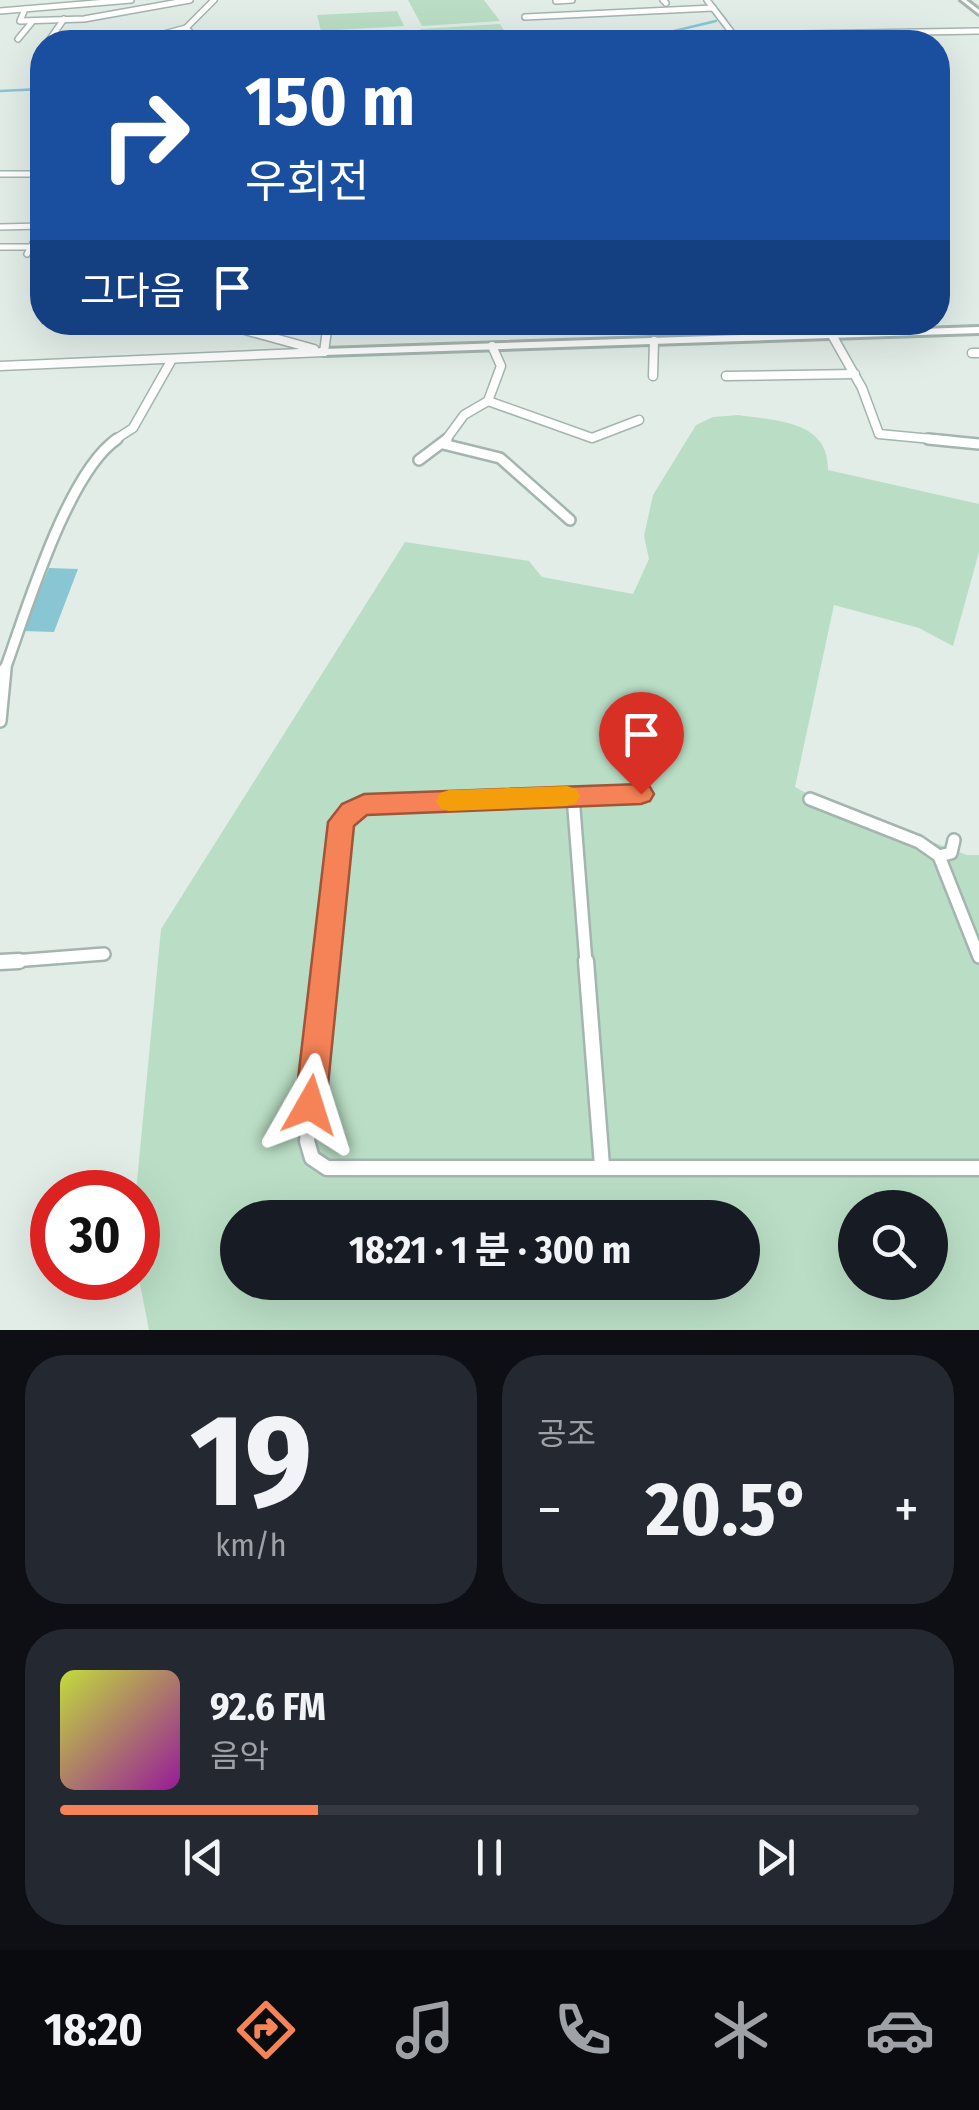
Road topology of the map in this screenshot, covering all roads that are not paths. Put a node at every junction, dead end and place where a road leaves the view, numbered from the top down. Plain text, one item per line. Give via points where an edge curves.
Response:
1 (132, 0) edge
2 (190, 0) edge
3 (214, 0) edge
4 (572, 0) edge
5 (707, 0) edge
6 (963, 0) edge
7 (556, 1) edge
8 (713, 8) junction
9 (25, 9) junction
10 (0, 11) edge
11 (979, 12) edge
12 (525, 17) dead end
13 (64, 20) junction
14 (32, 22) junction
15 (186, 28) junction
16 (57, 30) edge
17 (179, 30) edge
18 (188, 30) edge
19 (730, 30) edge
20 (950, 32) edge
21 (979, 32) edge
22 (18, 40) dead end
23 (0, 174) edge
24 (30, 174) edge
25 (30, 226) edge
26 (0, 227) edge
27 (0, 247) edge
28 (30, 248) edge
29 (979, 330) edge
30 (950, 331) edge
31 (263, 335) edge
32 (326, 335) edge
33 (832, 335) joint
34 (654, 341) junction
35 (492, 346) junction
36 (324, 352) junction
37 (171, 361) junction
38 (0, 366) edge
39 (854, 374) junction
40 (653, 376) dead end
41 (726, 376) dead end
42 (488, 400) junction
43 (639, 420) dead end
44 (442, 444) junction
45 (979, 444) edge
46 (419, 460) dead end
47 (570, 520) dead end
48 (2, 674) edge
49 (0, 721) edge
50 (641, 794) dead end
51 (573, 796) junction
52 (810, 799) dead end
53 (954, 840) dead end
54 (940, 856) junction
55 (104, 954) dead end
56 (979, 957) edge
57 (0, 962) edge
58 (602, 1166) junction
59 (979, 1168) edge

1 - 9 street
2 - 13 street
3 - 15 street
4 - 7 street
5 - 8 street
6 - 11 street
8 - 12 street
8 - 19 street
9 - 10 street
9 - 14 street via 20,21
13 - 14 street
13 - 16 street
14 - 22 street
15 - 17 street
15 - 18 street
20 - 21 street
23 - 24 street
25 - 26 street
27 - 28 street
29 - 30 street
31 - 36 street
32 - 36 street
33 - 34 street
33 - 39 street
34 - 35 street
34 - 40 street
35 - 36 street
35 - 42 street via 501,366
36 - 37 street
37 - 38 street
37 - 48 street via 133,428 90,464
39 - 41 street
39 - 45 street via 879,434
42 - 43 street via 592,438
42 - 44 street via 464,415
44 - 46 street
44 - 47 street via 500,458
48 - 49 street
50 - 51 street
51 - 58 street
51 - 58 street via 364,805 341,822 306,1141 316,1164 326,1168
52 - 54 street
53 - 54 street via 951,854
54 - 56 street
55 - 57 street
58 - 59 street

